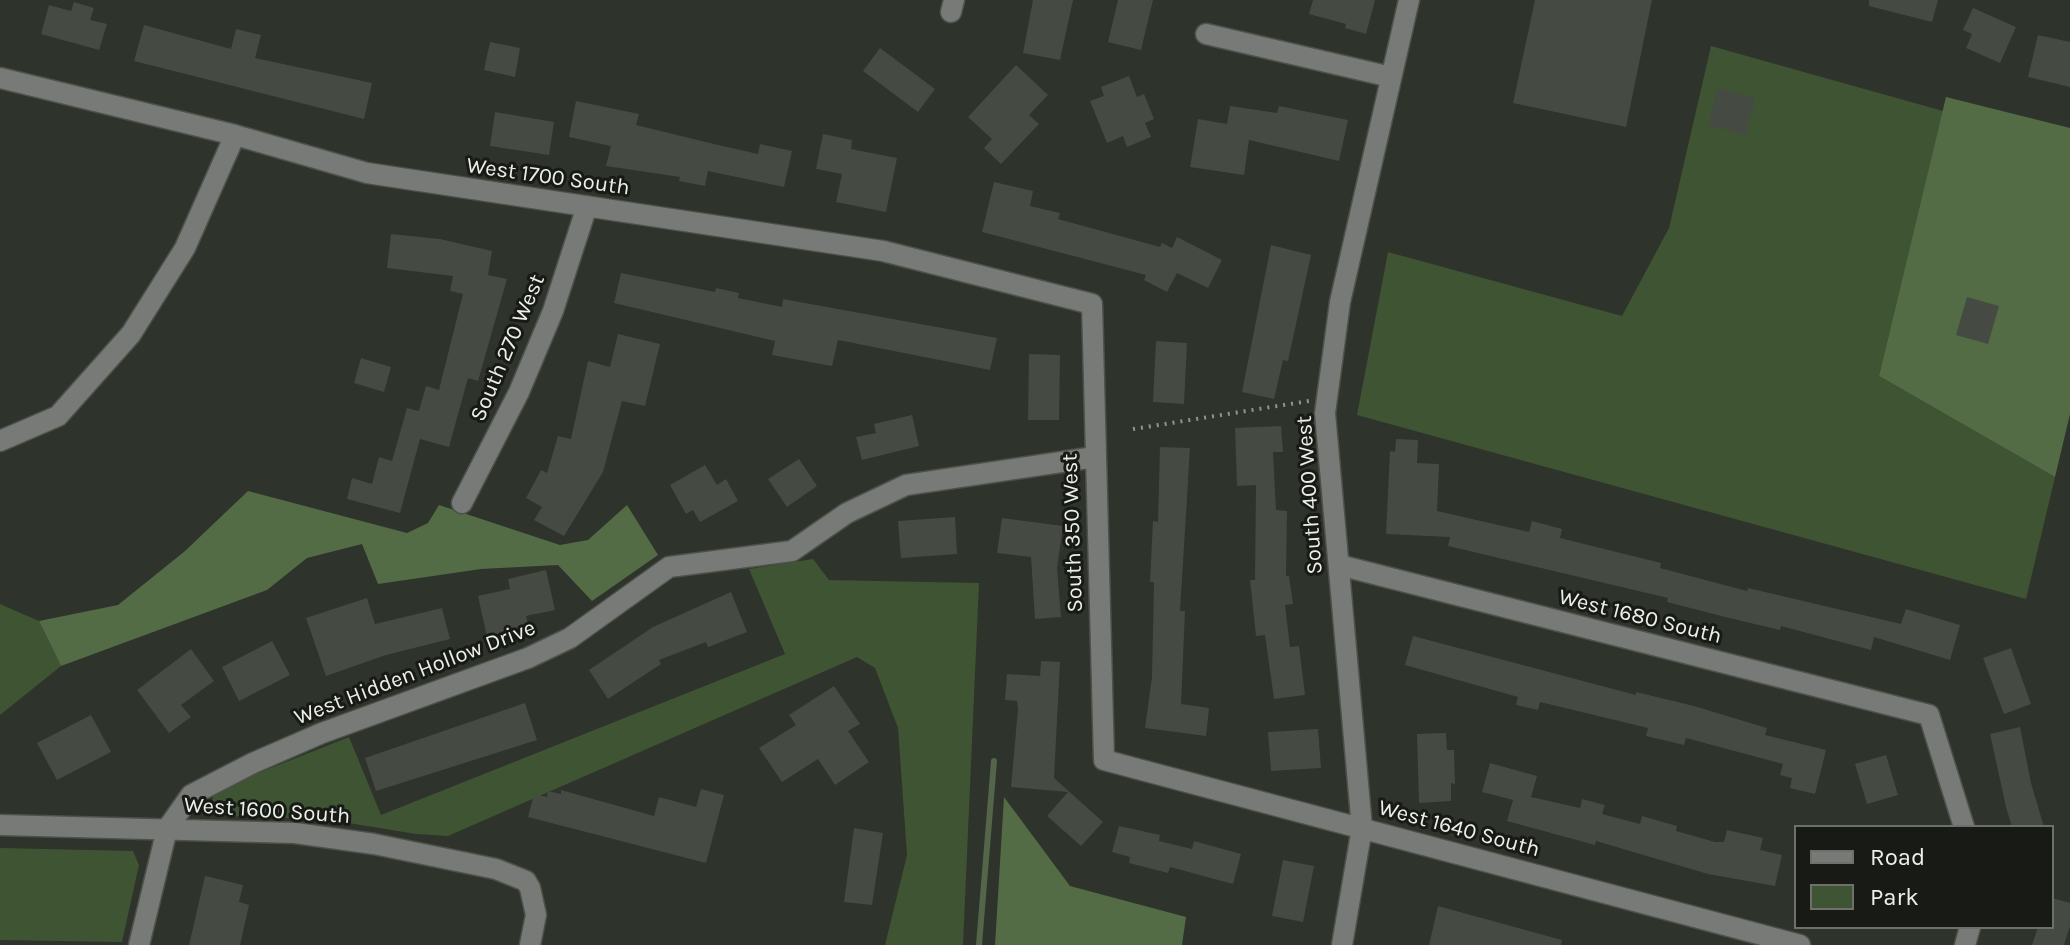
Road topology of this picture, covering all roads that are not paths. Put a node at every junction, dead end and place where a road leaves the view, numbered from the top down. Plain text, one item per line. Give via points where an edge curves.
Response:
1 (1409, 0) edge
2 (1206, 34) dead end
3 (1391, 77) junction
4 (0, 78) edge
5 (235, 135) junction
6 (587, 206) junction
7 (1092, 304) joint
8 (0, 441) edge
9 (1095, 457) junction
10 (462, 503) dead end
11 (1339, 565) junction
12 (1104, 760) joint
13 (0, 825) edge
14 (1963, 825) edge
15 (1362, 828) junction
16 (167, 829) junction
17 (139, 945) edge
18 (530, 945) edge
19 (1342, 945) edge
20 (1800, 945) edge

1 - 3 street, South 400 West
2 - 3 street
3 - 11 street, South 400 West via 1340,302 1325,413
4 - 5 street, West 1700 South
5 - 6 street, West 1700 South via 367,173
5 - 8 street via 185,248 131,334 58,416
6 - 7 street, West 1700 South via 883,251
6 - 10 street, South 270 West via 553,311 519,392
7 - 9 street, South 350 West
9 - 12 street, South 350 West
9 - 16 street, West Hidden Hollow Drive via 906,485 847,513 792,551 669,567 570,638 322,733 191,795
11 - 14 street, West 1680 South via 1929,715
11 - 15 street, South 400 West
12 - 15 street, West 1640 South
13 - 16 street, West 1600 South
15 - 19 street, South 400 West
15 - 20 street, West 1640 South
16 - 17 street
16 - 18 street, West 1600 South via 336,838 496,869 526,881 535,903

